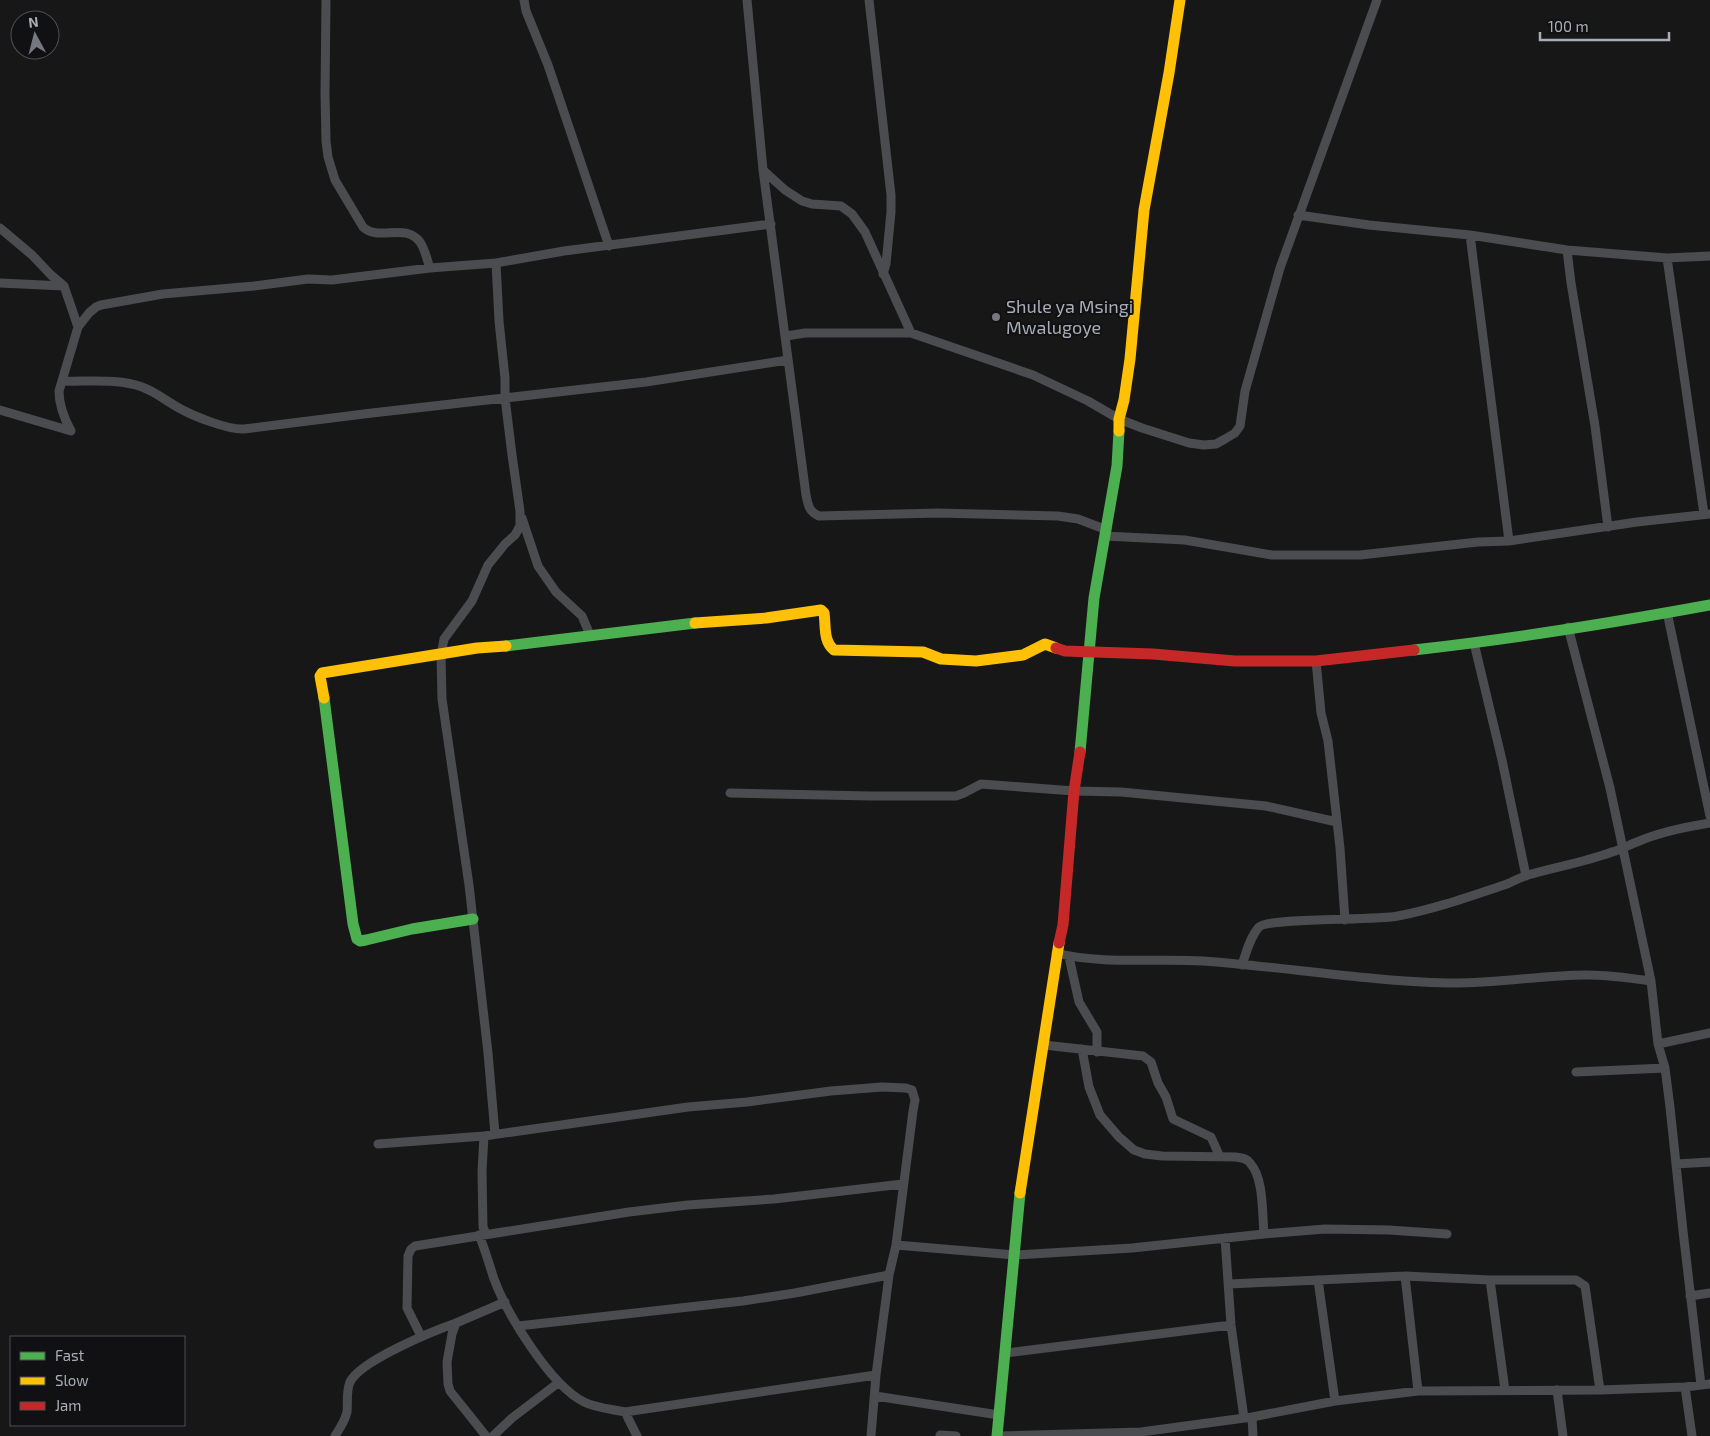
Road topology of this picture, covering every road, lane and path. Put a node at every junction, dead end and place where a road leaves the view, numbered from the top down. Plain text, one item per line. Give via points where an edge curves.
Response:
1 (326, 0) edge
2 (524, 0) edge
3 (747, 0) edge
4 (868, 0) edge
5 (1180, 0) edge
6 (1378, 0) edge
7 (763, 170) junction
8 (1298, 215) junction
9 (771, 224) junction
10 (0, 228) edge
11 (1470, 235) junction
12 (609, 246) junction
13 (1567, 250) junction
14 (1710, 256) edge
15 (1667, 258) junction
16 (496, 263) junction
17 (430, 268) junction
18 (882, 274) junction
19 (0, 283) edge
20 (64, 286) junction
21 (78, 327) junction
22 (911, 333) junction
23 (786, 336) junction
24 (788, 360) junction
25 (62, 381) junction
26 (505, 398) junction
27 (0, 410) edge
28 (1118, 419) junction
29 (1707, 514) edge
30 (520, 516) junction
31 (1608, 527) junction
32 (1106, 533) junction
33 (1509, 541) junction
34 (1710, 605) edge
35 (1667, 612) junction
36 (1568, 627) junction
37 (590, 635) junction
38 (1474, 643) junction
39 (1089, 652) junction
40 (440, 655) junction
41 (1316, 661) junction
42 (1074, 791) junction
43 (730, 793) dead end
44 (1710, 816) edge
45 (1337, 822) junction
46 (1710, 823) edge
47 (1622, 849) junction
48 (1526, 876) junction
49 (473, 919) junction
50 (1345, 920) junction
51 (1056, 953) junction
52 (1069, 956) junction
53 (1242, 965) junction
54 (1651, 981) junction
55 (1710, 1033) edge
56 (1658, 1044) junction
57 (1044, 1045) junction
58 (1082, 1049) junction
59 (1097, 1052) junction
60 (1665, 1068) junction
61 (1576, 1072) dead end
62 (494, 1134) junction
63 (484, 1136) junction
64 (378, 1144) dead end
65 (1220, 1157) junction
66 (1710, 1162) edge
67 (1676, 1164) junction
68 (904, 1184) junction
69 (1264, 1234) junction
70 (1447, 1234) dead end
71 (482, 1235) junction
72 (1225, 1238) junction
73 (896, 1245) junction
74 (1015, 1255) junction
75 (889, 1275) junction
76 (1405, 1276) junction
77 (1318, 1280) junction
78 (1490, 1280) junction
79 (1229, 1284) junction
80 (1710, 1293) edge
81 (1690, 1296) junction
82 (505, 1302) junction
83 (456, 1323) junction
84 (1231, 1325) junction
85 (518, 1326) junction
86 (421, 1336) junction
87 (1006, 1353) junction
88 (876, 1375) junction
89 (558, 1383) junction
90 (1706, 1384) edge
91 (1685, 1387) junction
92 (1505, 1390) junction
93 (1557, 1390) junction
94 (1600, 1390) junction
95 (1418, 1391) junction
96 (875, 1396) junction
97 (1335, 1401) junction
98 (625, 1412) junction
99 (999, 1415) junction
100 (1248, 1418) junction
101 (940, 1435) edge
102 (335, 1436) edge
103 (486, 1436) edge
104 (493, 1436) edge
105 (637, 1436) edge
106 (871, 1436) edge
107 (956, 1436) edge
108 (998, 1436) edge
109 (1253, 1436) edge
110 (1563, 1436) edge
111 (1692, 1436) edge

1 - 17 street via 326,141 331,170 362,227 372,232 400,232 413,236 420,242
2 - 12 street
3 - 7 street
4 - 18 street via 892,204 886,264
5 - 28 street via 1144,210 1130,359
6 - 8 street
7 - 9 street
7 - 18 street via 802,201 841,206 852,214 865,232
8 - 11 street
8 - 28 street via 1249,376 1240,426 1235,433 1216,444 1204,445
9 - 12 street
9 - 23 street
10 - 20 street
11 - 13 street
11 - 33 street
12 - 16 street
13 - 15 street
13 - 31 street
14 - 15 street
15 - 29 street
16 - 17 street
16 - 26 street
17 - 21 street via 163,294 98,306
18 - 22 street
19 - 20 street
20 - 21 street
21 - 25 street
22 - 23 street via 805,333
22 - 28 street via 1033,375
23 - 24 street
24 - 26 street via 646,382
24 - 32 street via 806,495 813,514 938,512 1058,516 1078,519
25 - 26 street via 140,386 190,414 236,429
25 - 27 street via 59,400 71,431
26 - 30 street
28 - 32 street via 1117,466
29 - 31 street
30 - 37 street via 538,566 556,592 582,616
30 - 40 street via 518,531 488,565 472,601 444,639
31 - 33 street
32 - 33 street via 1184,540 1272,555 1308,556 1360,555
32 - 39 street via 1094,598
34 - 35 street
35 - 36 street
35 - 44 street
36 - 38 street
36 - 47 street via 1601,751
37 - 39 street via 820,610 824,613 827,643 834,650 923,652 941,659 976,661 1024,655 1045,644 1065,651
37 - 40 street
38 - 41 street
38 - 48 street
39 - 41 street
39 - 42 street
40 - 49 street via 442,699
40 - 49 street via 325,671 320,676 357,939 366,940
41 - 45 street
42 - 43 street via 979,784 956,796
42 - 45 street via 1121,792 1266,806
42 - 51 street via 1063,925
45 - 50 street
46 - 47 street via 1658,834
47 - 48 street
47 - 54 street
48 - 50 street via 1429,910 1396,917
49 - 62 street
50 - 53 street via 1265,924 1252,939
51 - 52 street
51 - 57 street
52 - 53 street
52 - 59 street via 1079,1002 1096,1032
53 - 54 street via 1449,983 1586,975
54 - 56 street
55 - 56 street
56 - 60 street
57 - 58 street
57 - 74 street via 1022,1175
58 - 59 street
58 - 65 street via 1089,1087 1100,1115 1134,1150 1162,1156
59 - 65 street via 1148,1058 1173,1119 1211,1136
60 - 61 street
60 - 67 street
62 - 63 street
62 - 68 street via 831,1090 906,1088 912,1090 915,1100
63 - 64 street
63 - 71 street
65 - 69 street via 1244,1158 1256,1172 1260,1182
66 - 67 street
67 - 81 street
68 - 71 street via 629,1212
68 - 73 street
69 - 70 street via 1360,1229
69 - 72 street
71 - 82 street via 494,1279
71 - 86 street via 415,1246 409,1252 407,1308
72 - 74 street
72 - 79 street
73 - 74 street
73 - 75 street
74 - 87 street
75 - 85 street via 742,1301
75 - 88 street
76 - 77 street
76 - 78 street
76 - 95 street
77 - 79 street
77 - 97 street
78 - 92 street
78 - 94 street via 1576,1280 1585,1286
79 - 84 street
80 - 81 street
81 - 90 street
82 - 83 street
82 - 85 street
83 - 86 street
83 - 103 street via 447,1362 448,1384 450,1391
84 - 87 street
84 - 100 street
85 - 89 street
86 - 102 street via 354,1376 349,1384 345,1419
87 - 99 street
88 - 96 street
88 - 98 street
89 - 98 street via 584,1402
89 - 104 street
90 - 91 street
91 - 94 street
91 - 111 street
92 - 93 street
92 - 95 street
93 - 94 street
93 - 110 street
95 - 97 street
96 - 99 street
96 - 106 street
97 - 100 street
98 - 105 street
99 - 108 street
100 - 108 street via 1141,1432
100 - 109 street
101 - 107 street

